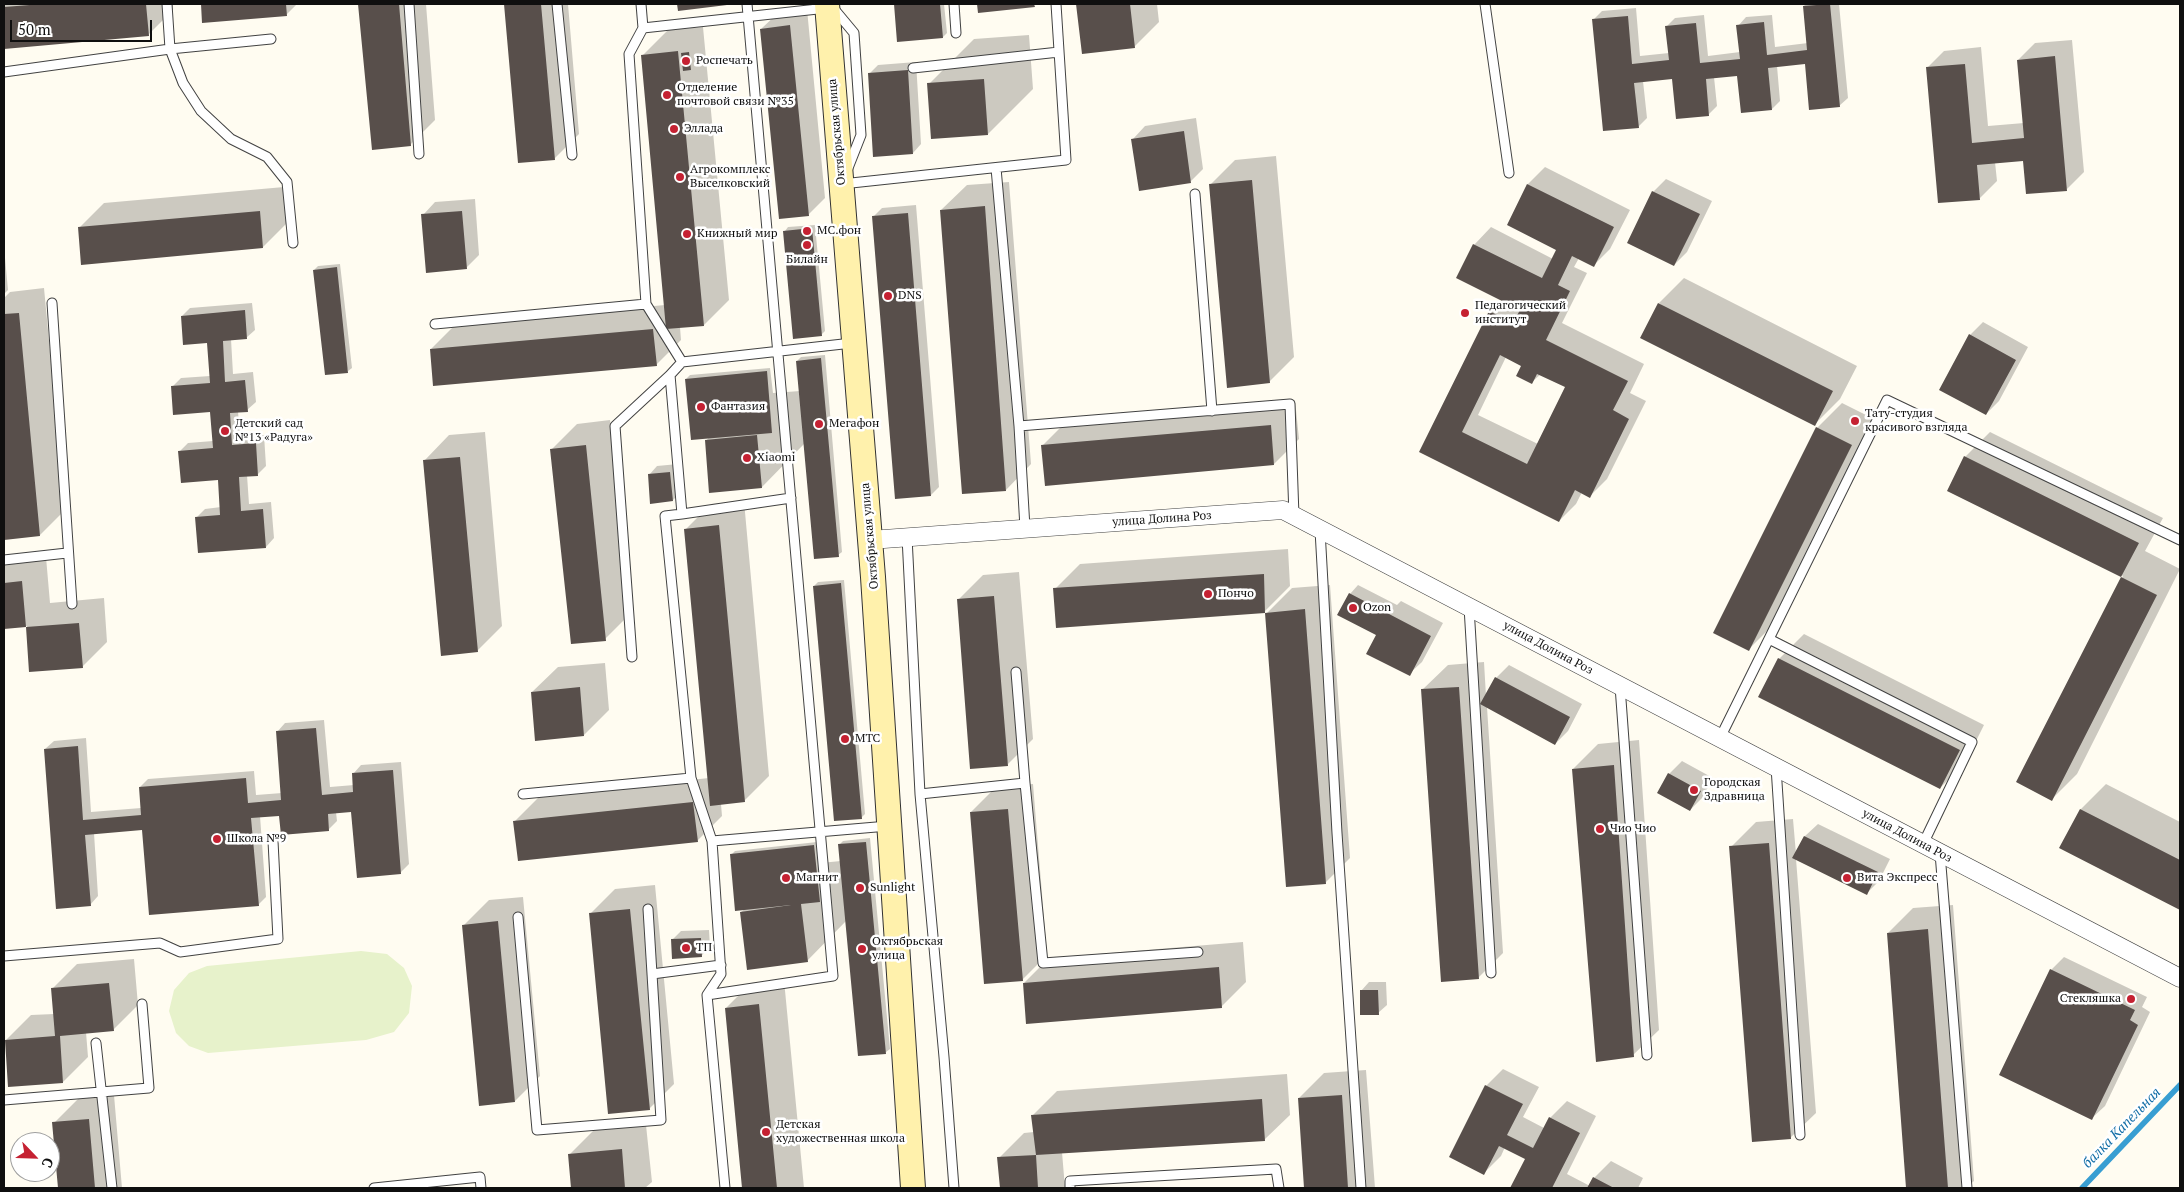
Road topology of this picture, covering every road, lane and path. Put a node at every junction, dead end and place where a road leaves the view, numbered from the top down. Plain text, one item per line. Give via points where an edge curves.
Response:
1 (167, 4) edge
2 (409, 4) edge
3 (557, 4) edge
4 (641, 4) edge
5 (747, 4) edge
6 (954, 4) edge
7 (1056, 4) edge
8 (1486, 4) edge
9 (828, 5) edge
10 (748, 16) junction
11 (643, 28) junction
12 (956, 33) dead end
13 (271, 39) dead end
14 (170, 49) junction
15 (1059, 52) junction
16 (913, 68) dead end
17 (4, 72) edge
18 (419, 154) dead end
19 (572, 155) dead end
20 (996, 168) junction
21 (1509, 173) dead end
22 (841, 184) junction
23 (1195, 194) dead end
24 (292, 243) dead end
25 (52, 303) dead end
26 (646, 304) junction
27 (434, 324) dead end
28 (854, 343) junction
29 (778, 351) junction
30 (682, 362) junction
31 (670, 375) junction
32 (1212, 411) junction
33 (1019, 426) junction
34 (791, 498) junction
35 (682, 514) junction
36 (1294, 516) junction
37 (1025, 528) junction
38 (1320, 530) junction
39 (907, 537) junction
40 (870, 540) junction
41 (2180, 540) edge
42 (67, 553) junction
43 (4, 560) edge
44 (72, 604) dead end
45 (1469, 607) junction
46 (1769, 639) junction
47 (632, 657) dead end
48 (1016, 672) dead end
49 (1620, 686) junction
50 (1720, 738) junction
51 (1776, 767) junction
52 (691, 778) junction
53 (1025, 783) junction
54 (523, 794) dead end
55 (920, 794) junction
56 (889, 826) junction
57 (821, 832) junction
58 (712, 840) junction
59 (273, 841) dead end
60 (1923, 844) junction
61 (1940, 853) junction
62 (648, 909) dead end
63 (518, 917) dead end
64 (1198, 952) dead end
65 (4, 956) edge
66 (721, 965) junction
67 (1491, 973) dead end
68 (652, 974) junction
69 (2180, 978) edge
70 (707, 995) junction
71 (142, 1004) dead end
72 (96, 1043) dead end
73 (1648, 1055) dead end
74 (101, 1092) junction
75 (4, 1100) edge
76 (1800, 1135) dead end
77 (112, 1188) edge
78 (374, 1188) edge
79 (481, 1188) edge
80 (725, 1188) edge
81 (912, 1188) edge
82 (954, 1188) edge
83 (1070, 1188) edge
84 (1279, 1188) edge
85 (1361, 1188) edge
86 (1967, 1188) edge

1 - 14 lane
2 - 18 lane
3 - 19 lane
4 - 11 lane
5 - 10 lane
6 - 12 lane
7 - 15 lane
8 - 21 lane
9 - 10 lane
9 - 22 main road, Октябрьская улица
10 - 11 lane
10 - 29 lane
11 - 26 lane via 629,54
13 - 14 lane
14 - 17 lane
14 - 24 lane via 183,83 201,111 231,139 267,157 287,182
15 - 16 lane
15 - 20 lane via 1066,160
20 - 22 lane
20 - 33 lane
22 - 28 main road, Октябрьская улица
23 - 32 lane
25 - 42 lane
26 - 27 lane
26 - 30 lane
28 - 29 lane
28 - 40 main road, Октябрьская улица
29 - 30 lane
29 - 34 lane
30 - 31 lane
31 - 35 lane
31 - 47 lane via 615,426
32 - 33 lane
32 - 36 lane via 1290,404
33 - 37 lane
34 - 35 lane
34 - 57 lane
35 - 52 lane via 665,516
36 - 37 street, улица Долина Роз via 1283,510
36 - 38 street, улица Долина Роз
37 - 39 street, улица Долина Роз
38 - 45 street, улица Долина Роз
38 - 85 lane
39 - 40 street, улица Долина Роз
39 - 55 lane
40 - 56 main road, Октябрьская улица
41 - 46 lane via 1887,400
42 - 43 lane
42 - 44 lane
45 - 49 street, улица Долина Роз
45 - 67 lane
46 - 50 lane
46 - 60 lane via 1972,742
48 - 53 lane
49 - 50 street, улица Долина Роз
49 - 73 lane
50 - 51 street, улица Долина Роз
51 - 60 street, улица Долина Роз
51 - 76 lane
52 - 54 lane
52 - 58 lane
53 - 55 lane
53 - 64 lane via 1043,964
55 - 82 lane
56 - 57 lane
56 - 81 main road, Октябрьская улица
57 - 58 lane
57 - 70 lane via 834,976
58 - 66 lane
59 - 65 lane via 278,939 180,952 160,943
60 - 61 street, улица Долина Роз
61 - 69 street, улица Долина Роз
61 - 86 lane
62 - 68 lane
63 - 68 lane via 537,1130 661,1120
66 - 68 lane
66 - 70 lane via 722,974
70 - 80 lane
71 - 74 lane via 149,1088
72 - 74 lane
74 - 75 lane
74 - 77 lane
78 - 79 lane via 480,1177
83 - 84 lane via 1070,1181 1276,1169

